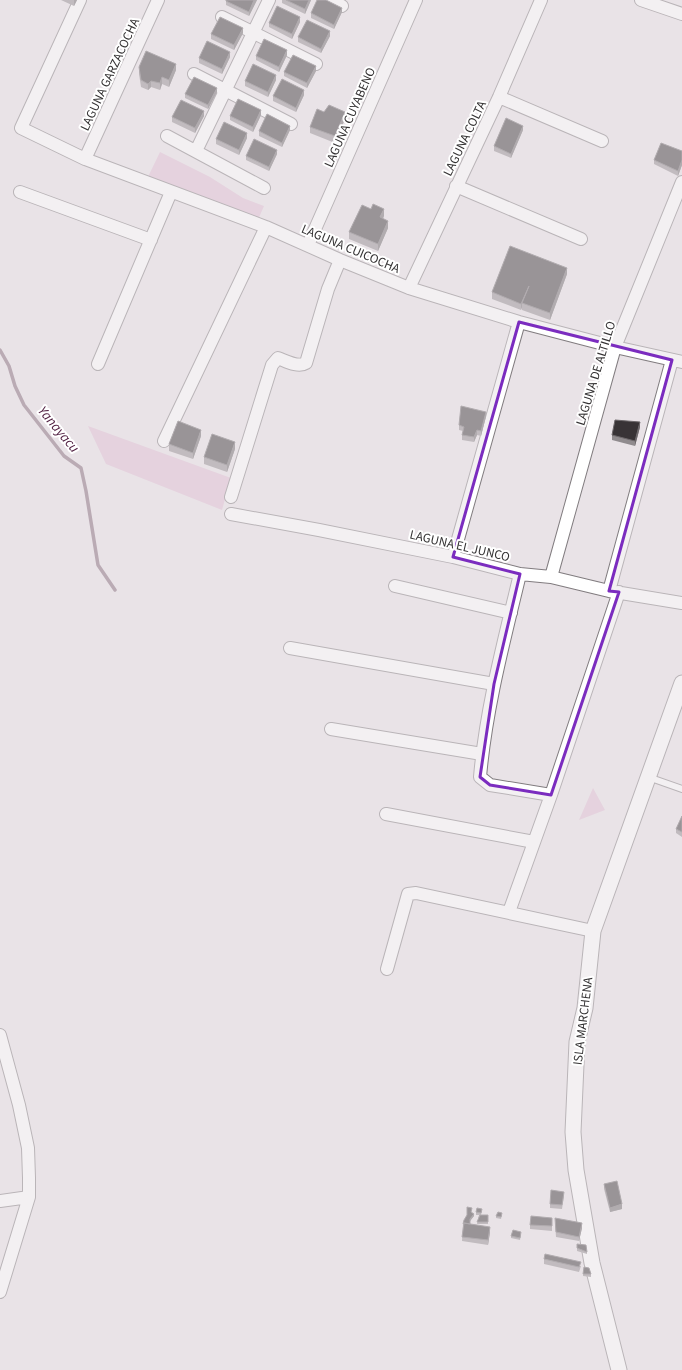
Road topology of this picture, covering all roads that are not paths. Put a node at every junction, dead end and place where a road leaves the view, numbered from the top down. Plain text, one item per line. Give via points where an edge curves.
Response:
1 (80, 0) edge
2 (158, 0) edge
3 (269, 0) edge
4 (331, 0) edge
5 (416, 0) edge
6 (541, 0) edge
7 (641, 0) edge
8 (342, 6) edge
9 (682, 14) edge
10 (222, 17) edge
11 (252, 33) junction
12 (316, 64) edge
13 (194, 74) dead end
14 (226, 91) junction
15 (499, 97) junction
16 (291, 124) dead end
17 (167, 136) dead end
18 (602, 141) dead end
19 (196, 151) junction
20 (85, 159) junction
21 (682, 182) edge
22 (456, 186) junction
23 (264, 188) dead end
24 (20, 192) dead end
25 (171, 192) junction
26 (266, 227) junction
27 (581, 239) dead end
28 (151, 240) junction
29 (308, 245) junction
30 (340, 260) junction
31 (409, 288) junction
32 (519, 322) junction
33 (615, 347) junction
34 (677, 361) edge
35 (98, 364) dead end
36 (164, 441) dead end
37 (231, 497) dead end
38 (231, 514) dead end
39 (453, 557) junction
40 (520, 574) junction
41 (551, 577) junction
42 (395, 586) dead end
43 (614, 592) junction
44 (682, 603) edge
45 (511, 613) junction
46 (290, 648) dead end
47 (682, 683) edge
48 (494, 684) junction
49 (331, 729) dead end
50 (482, 754) junction
51 (648, 776) junction
52 (682, 789) edge
53 (551, 796) junction
54 (386, 814) dead end
55 (534, 842) junction
56 (509, 912) junction
57 (593, 931) junction
58 (387, 969) dead end
59 (0, 1035) edge
60 (29, 1197) junction
61 (0, 1201) edge
62 (0, 1292) edge
63 (619, 1370) edge

1 - 20 street, LAGUNA CUICOCHA via 21,128
2 - 20 street, LAGUNA GARZACOCHA
3 - 11 street
4 - 8 street
5 - 29 street, LAGUNA CUYABENO
6 - 15 street, LAGUNA COLTA
7 - 9 street
10 - 11 street
11 - 12 street
11 - 14 street
13 - 14 street
14 - 16 street
14 - 19 street
15 - 18 street
15 - 22 street, LAGUNA COLTA
17 - 19 street
19 - 23 street
20 - 25 street, LAGUNA CUICOCHA
21 - 33 street, LAGUNA DE ALTILLO
22 - 27 street
22 - 31 street, LAGUNA COLTA
24 - 28 street
25 - 26 street, LAGUNA CUICOCHA
25 - 28 street
26 - 29 street, LAGUNA CUICOCHA
26 - 36 street
28 - 35 street
29 - 30 street, LAGUNA CUICOCHA
30 - 31 street, LAGUNA CUICOCHA
30 - 37 street via 328,289 306,363 299,365 278,358 272,365
31 - 32 street, LAGUNA CUICOCHA
32 - 33 street, LAGUNA CUICOCHA
32 - 39 street
33 - 34 street, LAGUNA CUICOCHA
33 - 41 street, LAGUNA DE ALTILLO
34 - 43 street
38 - 39 street, LAGUNA EL JUNCO
39 - 40 street, LAGUNA EL JUNCO
40 - 41 street, LAGUNA EL JUNCO
40 - 45 street
41 - 43 street, LAGUNA EL JUNCO
42 - 45 street
43 - 44 street, LAGUNA EL JUNCO
43 - 53 street
45 - 48 street
46 - 48 street
47 - 51 street, ISLA MARCHENA
48 - 50 street
49 - 50 street
50 - 53 street via 480,777 490,785
51 - 52 lane
51 - 57 street, ISLA MARCHENA
53 - 55 street
54 - 55 street
55 - 56 street
56 - 57 street
56 - 58 street via 416,893 408,894
57 - 63 street, ISLA MARCHENA via 585,1008 577,1042 573,1132 576,1170 592,1263
59 - 60 street via 28,1148
60 - 61 street
60 - 62 street

